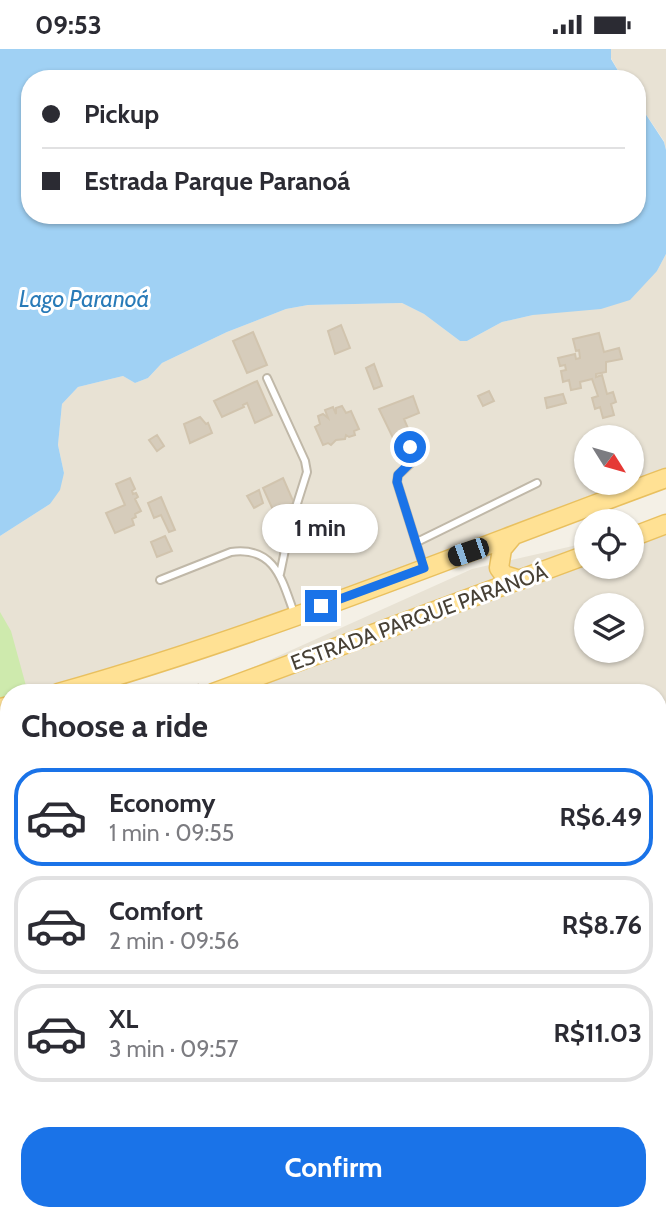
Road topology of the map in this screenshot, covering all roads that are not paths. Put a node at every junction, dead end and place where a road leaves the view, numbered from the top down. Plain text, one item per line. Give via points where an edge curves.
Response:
1 (267, 378) dead end
2 (410, 447) dead end
3 (666, 478) edge
4 (537, 483) dead end
5 (666, 524) edge
6 (644, 532) edge
7 (512, 537) junction
8 (417, 542) junction
9 (574, 560) edge
10 (424, 568) junction
11 (280, 573) junction
12 (160, 580) dead end
13 (520, 580) junction
14 (295, 615) junction
15 (90, 684) edge
16 (237, 684) edge

1 - 11 lane via 307,472
2 - 8 lane via 412,461 397,482
3 - 7 main road, ESTRADA PARQUE PARANOÁ
4 - 8 lane
5 - 6 main road
7 - 10 main road, ESTRADA PARQUE PARANOÁ
7 - 13 main road via 502,549 499,568 504,575
8 - 10 lane
9 - 13 main road, ESTRADA PARQUE PARANOÁ
10 - 14 main road, ESTRADA PARQUE PARANOÁ
11 - 12 lane via 263,557 243,550
11 - 14 lane
13 - 16 main road, ESTRADA PARQUE PARANOÁ
14 - 15 main road, ESTRADA PARQUE PARANOÁ

